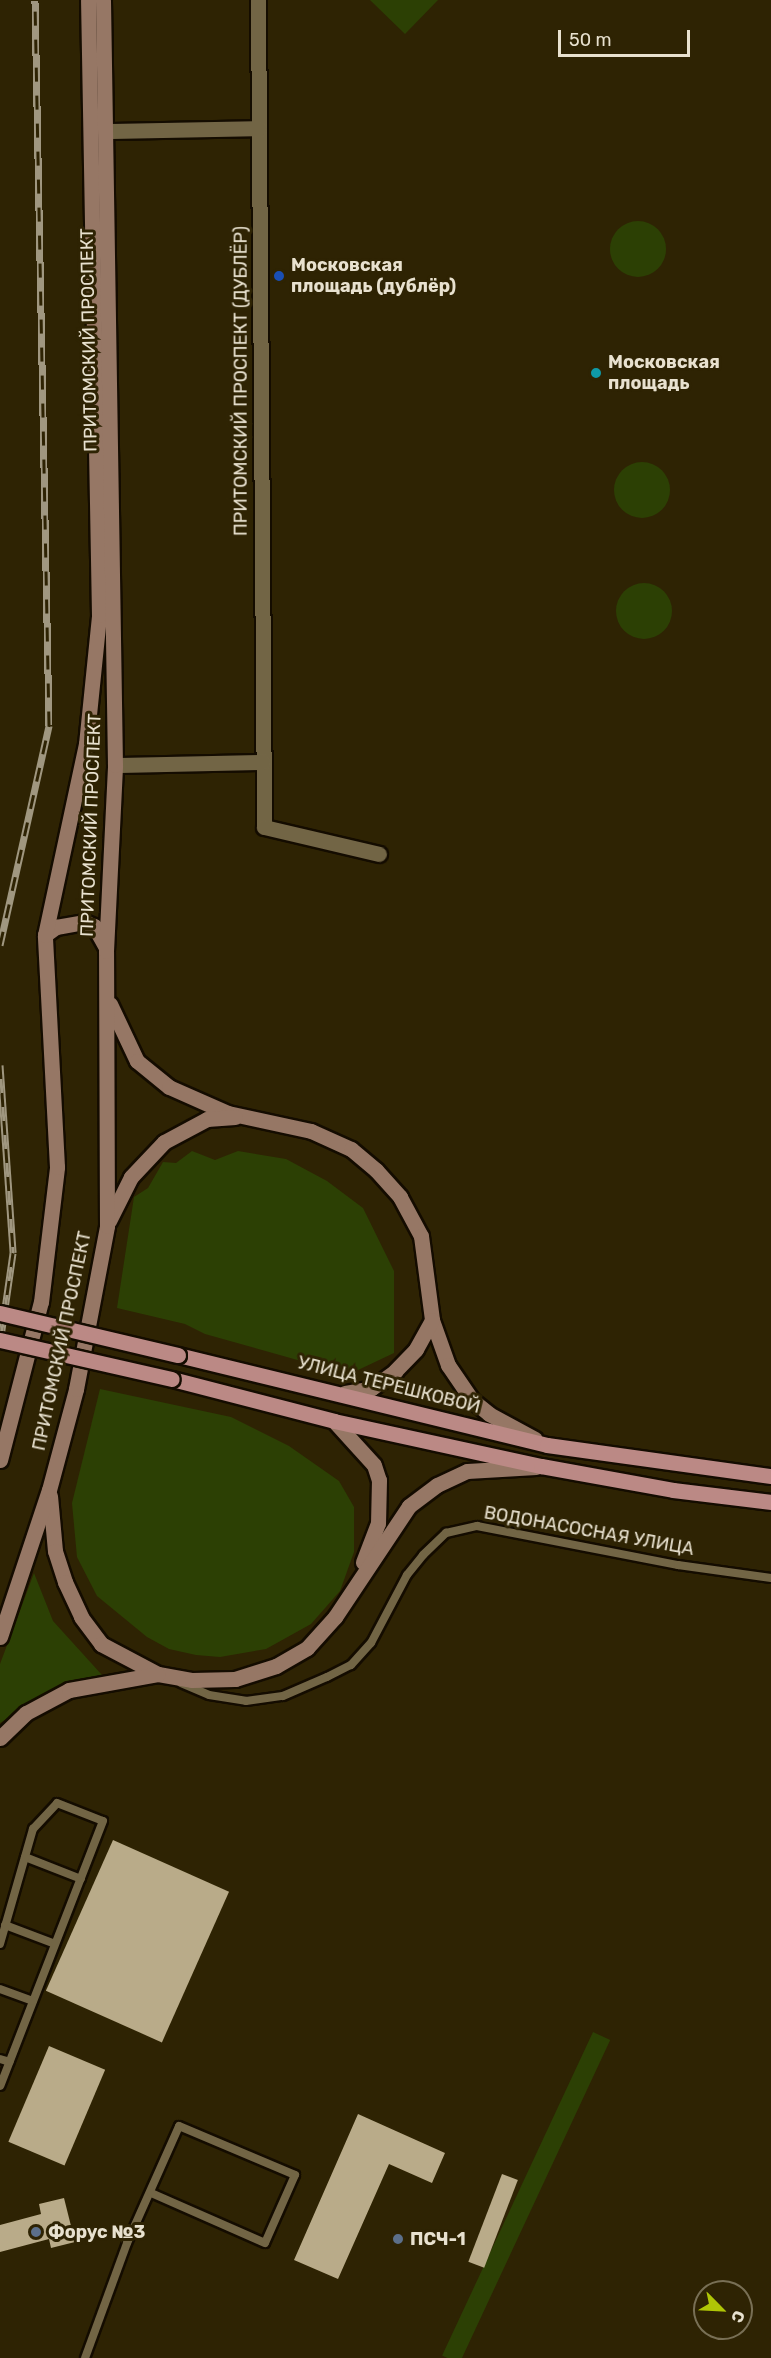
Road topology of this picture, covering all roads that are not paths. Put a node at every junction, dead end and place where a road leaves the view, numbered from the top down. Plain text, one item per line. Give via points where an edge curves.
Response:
1 (88, 0) edge
2 (103, 0) edge
3 (258, 0) edge
4 (259, 128) junction
5 (105, 131) junction
6 (263, 762) junction
7 (115, 765) junction
8 (379, 854) dead end
9 (45, 935) junction
10 (106, 951) junction
11 (106, 993) junction
12 (241, 1116) junction
13 (107, 1227) junction
14 (0, 1313) edge
15 (432, 1320) junction
16 (0, 1340) edge
17 (345, 1393) junction
18 (334, 1421) junction
19 (547, 1445) junction
20 (0, 1460) edge
21 (541, 1466) junction
22 (771, 1476) edge
23 (49, 1490) junction
24 (771, 1502) edge
25 (771, 1578) edge
26 (351, 1593) junction
27 (0, 1637) edge
28 (158, 1674) junction
29 (0, 1737) edge
30 (25, 1857) junction
31 (81, 1879) junction
32 (5, 1925) junction
33 (0, 1944) edge
34 (55, 1944) junction
35 (0, 1989) edge
36 (33, 2001) junction
37 (0, 2059) edge
38 (10, 2062) junction
39 (0, 2086) edge
40 (151, 2193) junction
41 (86, 2358) edge

1 - 9 main road, ПРИТОМСКИЙ ПРОСПЕКТ via 99,615 86,744
2 - 5 main road, ПРИТОМСКИЙ ПРОСПЕКТ
3 - 4 street, ПРИТОМСКИЙ ПРОСПЕКТ (ДУБЛЁР)
4 - 5 street
4 - 6 street, ПРИТОМСКИЙ ПРОСПЕКТ (ДУБЛЁР)
5 - 7 main road, ПРИТОМСКИЙ ПРОСПЕКТ
6 - 7 street
6 - 8 street, ПРИТОМСКИЙ ПРОСПЕКТ (ДУБЛЁР) via 264,828
7 - 10 main road, ПРИТОМСКИЙ ПРОСПЕКТ
9 - 10 main road via 56,927 84,922 102,936
9 - 20 main road, ПРИТОМСКИЙ ПРОСПЕКТ via 57,1167 42,1302
10 - 11 main road, ПРИТОМСКИЙ ПРОСПЕКТ
11 - 12 main road via 129,1048 145,1069 169,1087
11 - 13 main road, ПРИТОМСКИЙ ПРОСПЕКТ
12 - 13 main road via 207,1119 164,1142 131,1177
12 - 15 main road via 311,1131 351,1149 376,1170 400,1197 421,1236
13 - 23 main road, ПРИТОМСКИЙ ПРОСПЕКТ via 76,1389
14 - 17 main road, УЛИЦА ТЕРЕШКОВОЙ, bridge
15 - 17 main road via 416,1349 395,1371 372,1388
15 - 19 main road via 448,1365 472,1400 489,1414
16 - 18 main road, bridge
17 - 19 main road, УЛИЦА ТЕРЕШКОВОЙ
18 - 21 main road
18 - 26 main road via 374,1465 379,1480 378,1523
19 - 22 main road, УЛИЦА ТЕРЕШКОВОЙ
21 - 24 main road via 673,1490
21 - 26 main road via 467,1471 437,1485 409,1506
23 - 27 main road, ПРИТОМСКИЙ ПРОСПЕКТ
23 - 28 main road via 55,1551 81,1617 101,1644
25 - 28 lane, ВОДОНАСОСНАЯ УЛИЦА via 678,1565 477,1526 446,1533 438,1540 407,1575 371,1643 351,1665 306,1688 246,1701 209,1695
26 - 28 main road via 307,1648 276,1666 235,1679 192,1680
28 - 29 main road via 69,1690 26,1713
30 - 31 lane
30 - 31 lane via 33,1829 57,1803 66,1806 103,1821
30 - 32 lane
31 - 34 lane
32 - 33 lane
32 - 34 lane
34 - 36 lane
35 - 36 lane
36 - 38 lane
37 - 38 lane
38 - 39 lane
40 - 40 lane via 265,2243 295,2175 179,2126
40 - 41 lane via 128,2243

